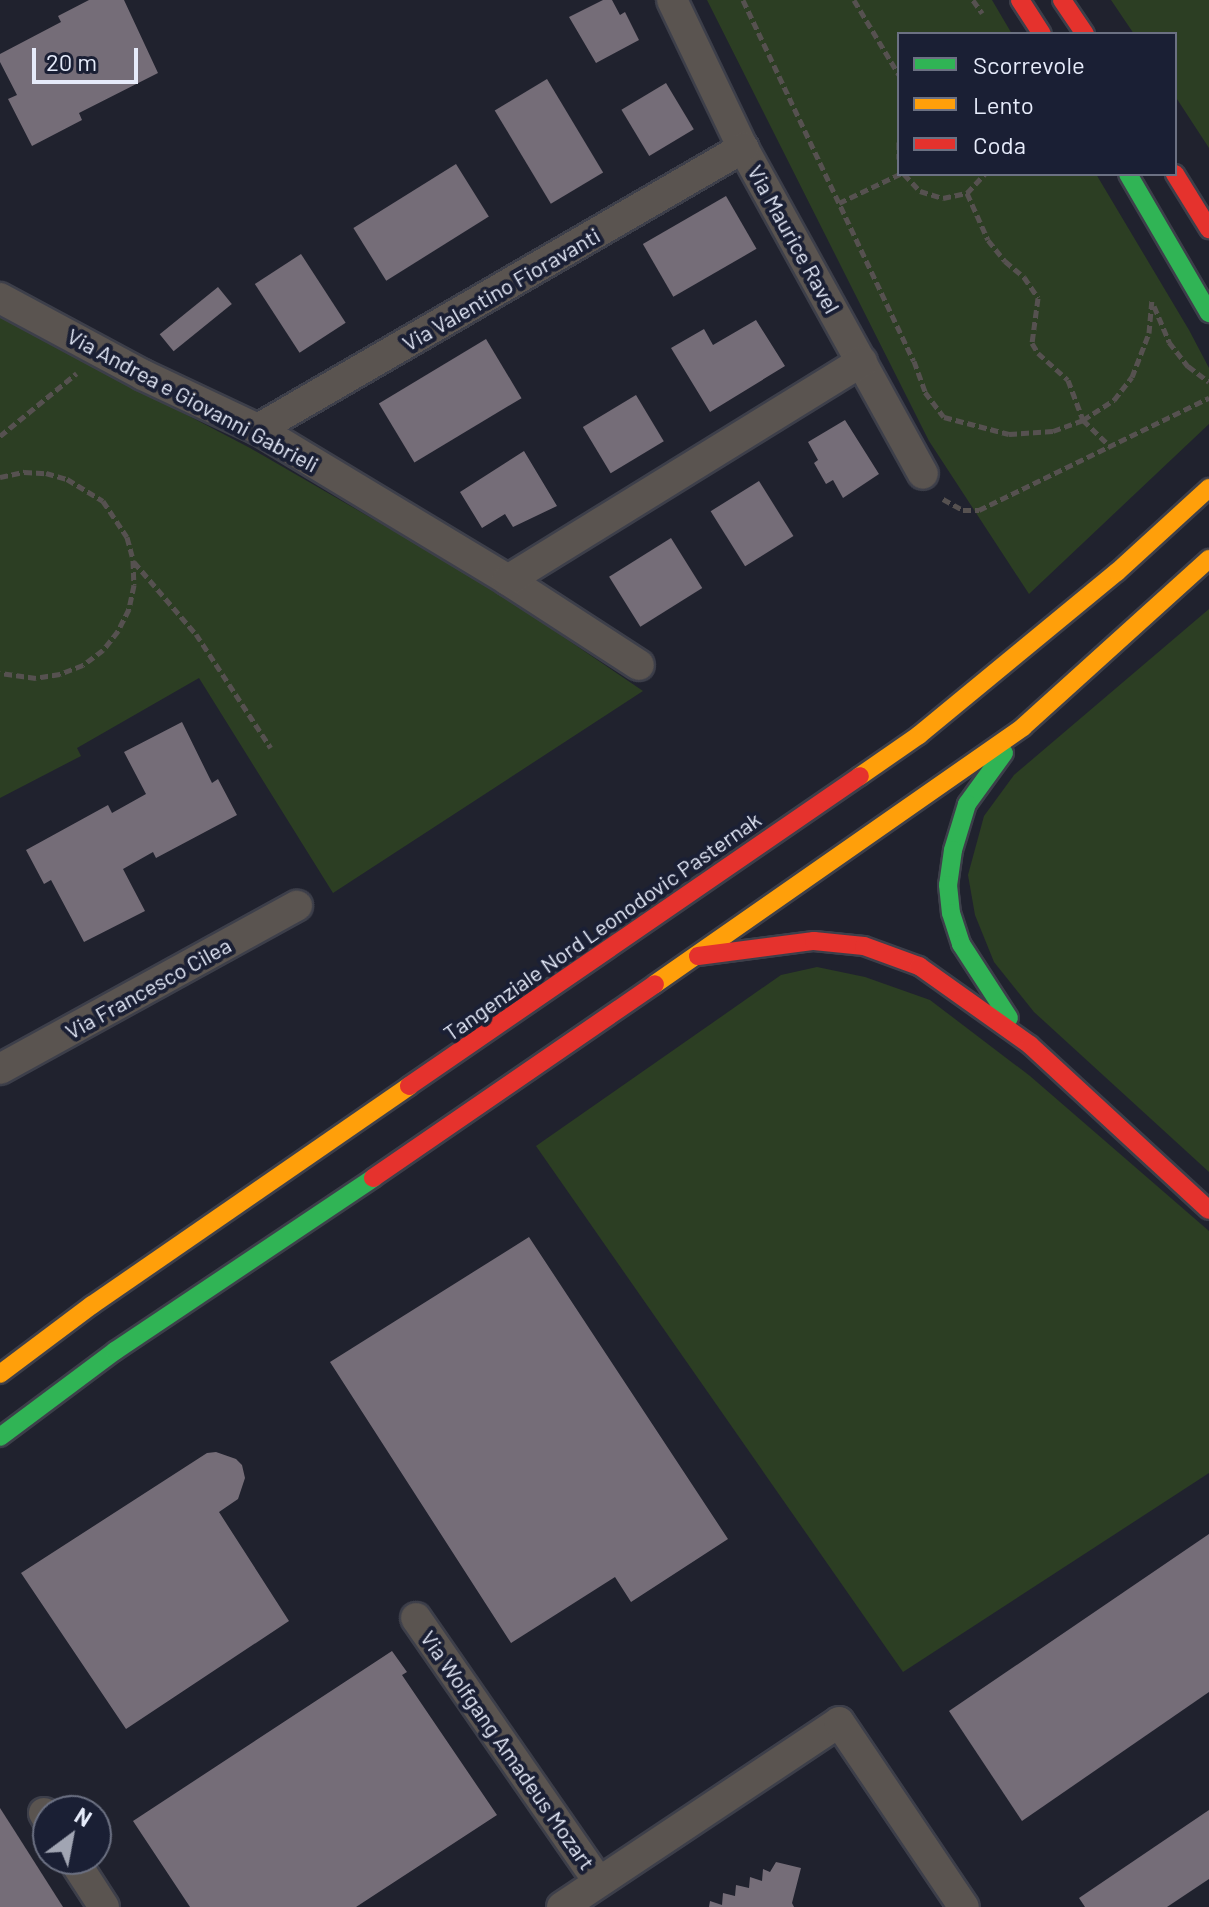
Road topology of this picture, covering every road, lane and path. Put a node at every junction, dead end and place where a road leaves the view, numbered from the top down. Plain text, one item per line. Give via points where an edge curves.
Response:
1 (672, 0) edge
2 (743, 0) edge
3 (854, 0) edge
4 (1020, 0) edge
5 (1062, 0) edge
6 (1041, 32) edge
7 (1084, 32) edge
8 (897, 72) edge
9 (743, 148) junction
10 (898, 176) edge
11 (904, 176) edge
12 (983, 176) edge
13 (1129, 176) edge
14 (1176, 176) edge
15 (967, 193) junction
16 (839, 203) junction
17 (1209, 229) edge
18 (1151, 294) dead end
19 (0, 298) edge
20 (1153, 305) junction
21 (1209, 313) edge
22 (96, 350) junction
23 (862, 361) junction
24 (1209, 382) edge
25 (1209, 398) edge
26 (1083, 420) junction
27 (258, 429) junction
28 (0, 436) edge
29 (1111, 447) junction
30 (923, 474) joint
31 (0, 477) edge
32 (1209, 488) edge
33 (1209, 559) edge
34 (133, 560) junction
35 (508, 580) junction
36 (639, 665) dead end
37 (0, 673) edge
38 (1023, 727) junction
39 (271, 748) dead end
40 (297, 906) dead end
41 (695, 956) junction
42 (1030, 1045) junction
43 (0, 1069) edge
44 (1209, 1210) edge
45 (0, 1374) edge
46 (0, 1437) edge
47 (416, 1618) dead end
48 (83, 1875) edge
49 (599, 1882) junction
50 (104, 1907) edge
51 (562, 1907) edge
52 (964, 1907) edge

1 - 9 street, Via Maurice Ravel
2 - 16 path
3 - 8 path
4 - 6 main road
5 - 7 main road
9 - 23 street, Via Maurice Ravel
9 - 27 street, Via Valentino Fioravanti
10 - 16 path
11 - 15 path via 920,191 943,198
12 - 15 path
13 - 21 main road
14 - 17 main road
15 - 26 path via 988,240 1038,298 1032,343 1068,380
16 - 26 path via 925,392 944,417 1009,434 1053,431
18 - 20 path
19 - 22 street, Via Andrea e Giovanni Gabrieli
20 - 24 path via 1169,342
20 - 26 path via 1132,377 1114,400
22 - 27 street, Via Andrea e Giovanni Gabrieli
22 - 28 path via 79,372
23 - 30 street, Via Maurice Ravel
23 - 35 street
25 - 29 path
26 - 29 path
27 - 35 street, Via Andrea e Giovanni Gabrieli
29 - 30 path via 979,510 963,510 940,497
31 - 34 path via 46,473 86,488 117,518
32 - 45 main road, Tangenziale Nord Leonodovic Pasternak via 1117,572 919,735 92,1305
33 - 38 main road
34 - 37 path via 129,609 103,650 60,674 36,678
34 - 39 path via 196,634
35 - 36 street, Via Andrea e Giovanni Gabrieli
38 - 41 main road
38 - 42 main road via 967,804 948,885 961,944
40 - 43 street, Via Francesco Cilea
41 - 42 main road via 794,941 888,952 919,966
41 - 46 main road via 115,1351
42 - 44 main road
47 - 49 street, Via Wolfgang Amadeus Mozart
48 - 50 street
49 - 51 street, Via Wolfgang Amadeus Mozart
49 - 52 street, Via Wolfgang Amadeus Mozart via 839,1722

